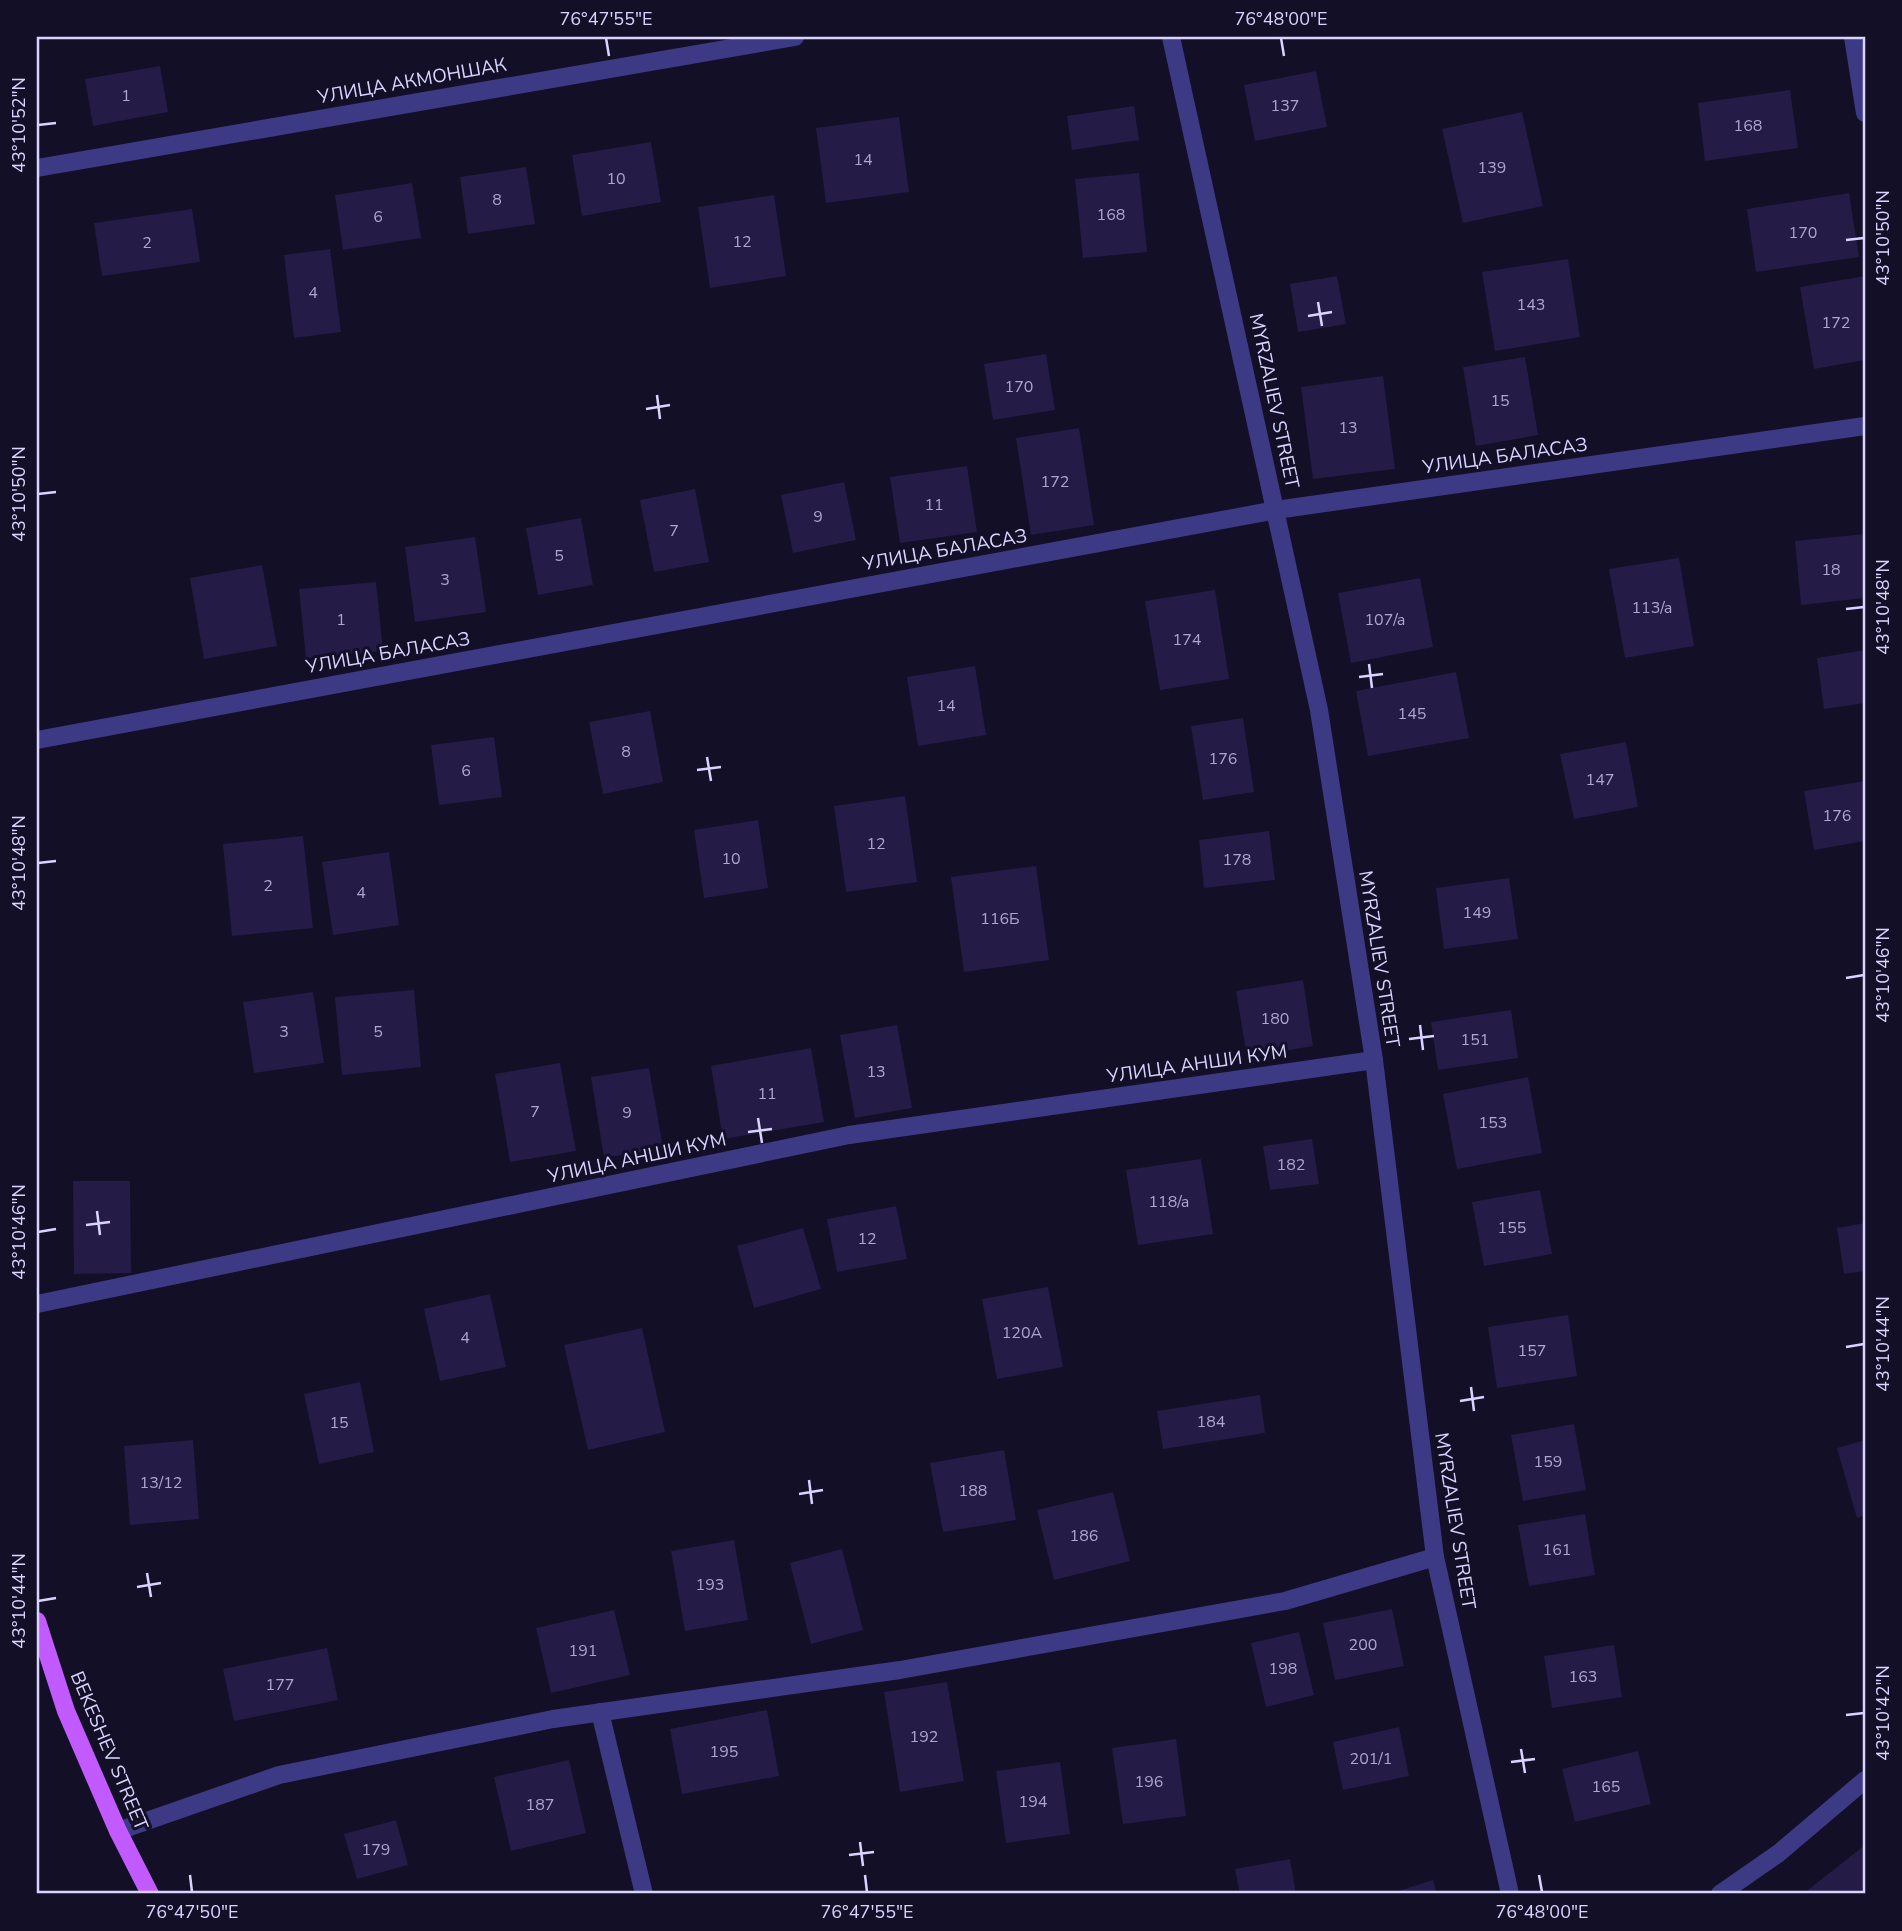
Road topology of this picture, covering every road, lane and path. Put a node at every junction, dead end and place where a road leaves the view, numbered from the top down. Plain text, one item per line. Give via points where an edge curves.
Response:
1 (795, 37) edge
2 (1171, 37) edge
3 (1853, 37) edge
4 (1865, 113) edge
5 (37, 168) edge
6 (1865, 426) edge
7 (1276, 510) junction
8 (37, 740) edge
9 (1374, 1060) junction
10 (37, 1304) edge
11 (1435, 1557) junction
12 (37, 1621) edge
13 (600, 1712) junction
14 (1865, 1780) edge
15 (118, 1831) junction
16 (150, 1894) edge
17 (644, 1894) edge
18 (1510, 1894) edge
19 (1720, 1894) edge

1 - 5 street, УЛИЦА АКМОНШАК
2 - 7 street, MYRZALIEV STREET
3 - 4 street
6 - 7 street, УЛИЦА БАЛАСАЗ
7 - 8 street, УЛИЦА БАЛАСАЗ
7 - 9 street, MYRZALIEV STREET via 1319,710
9 - 10 street, УЛИЦА АНШИ КУМ via 849,1135
9 - 11 street, MYRZALIEV STREET
11 - 13 street via 1285,1601 900,1670
11 - 18 street, MYRZALIEV STREET
12 - 15 main road, BEKESHEV STREET via 66,1711
13 - 15 street via 279,1775
13 - 17 street
14 - 19 street via 1779,1853
15 - 16 main road, BEKESHEV STREET

